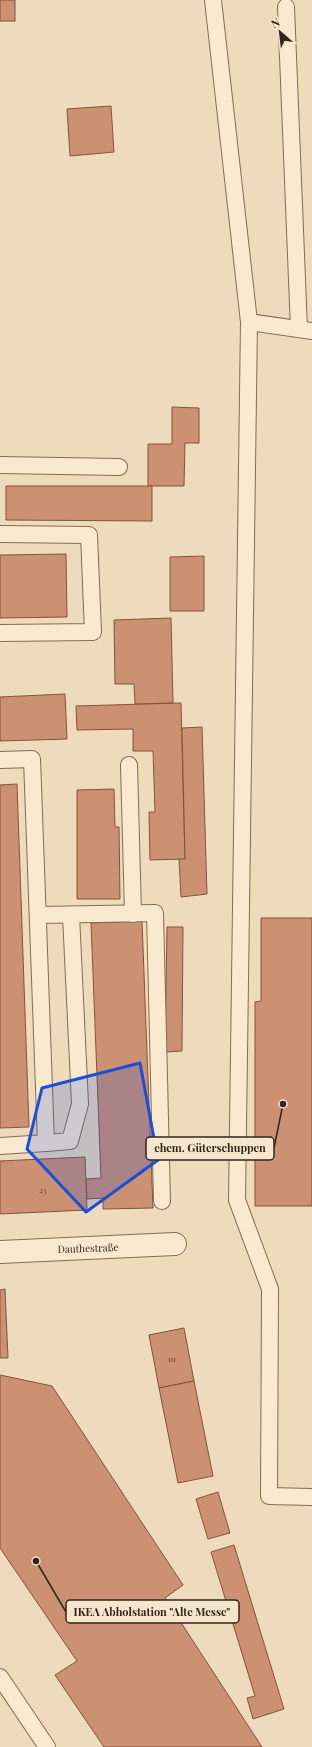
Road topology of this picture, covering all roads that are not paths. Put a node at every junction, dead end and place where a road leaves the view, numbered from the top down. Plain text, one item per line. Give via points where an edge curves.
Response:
1 (213, 0) edge
2 (286, 7) dead end
3 (249, 322) junction
4 (306, 330) edge
5 (0, 465) edge
6 (119, 467) dead end
7 (0, 534) edge
8 (0, 633) edge
9 (0, 760) edge
10 (129, 765) dead end
11 (133, 914) junction
12 (38, 915) junction
13 (71, 916) junction
14 (46, 1143) junction
15 (0, 1146) edge
16 (162, 1202) dead end
17 (175, 1244) dead end
18 (0, 1252) edge
19 (312, 1497) edge
20 (0, 1677) edge
21 (48, 1747) edge

1 - 3 lane
2 - 4 lane
3 - 4 lane
3 - 19 lane via 237,1200 270,1289 269,1496
5 - 6 lane
7 - 8 lane via 89,536 94,632
9 - 12 lane via 32,759
10 - 11 lane
11 - 13 lane
11 - 16 lane via 154,913
12 - 13 lane
12 - 14 lane
13 - 14 lane via 80,1104 70,1141
14 - 15 lane
17 - 18 street, Dauthestraße
20 - 21 lane

